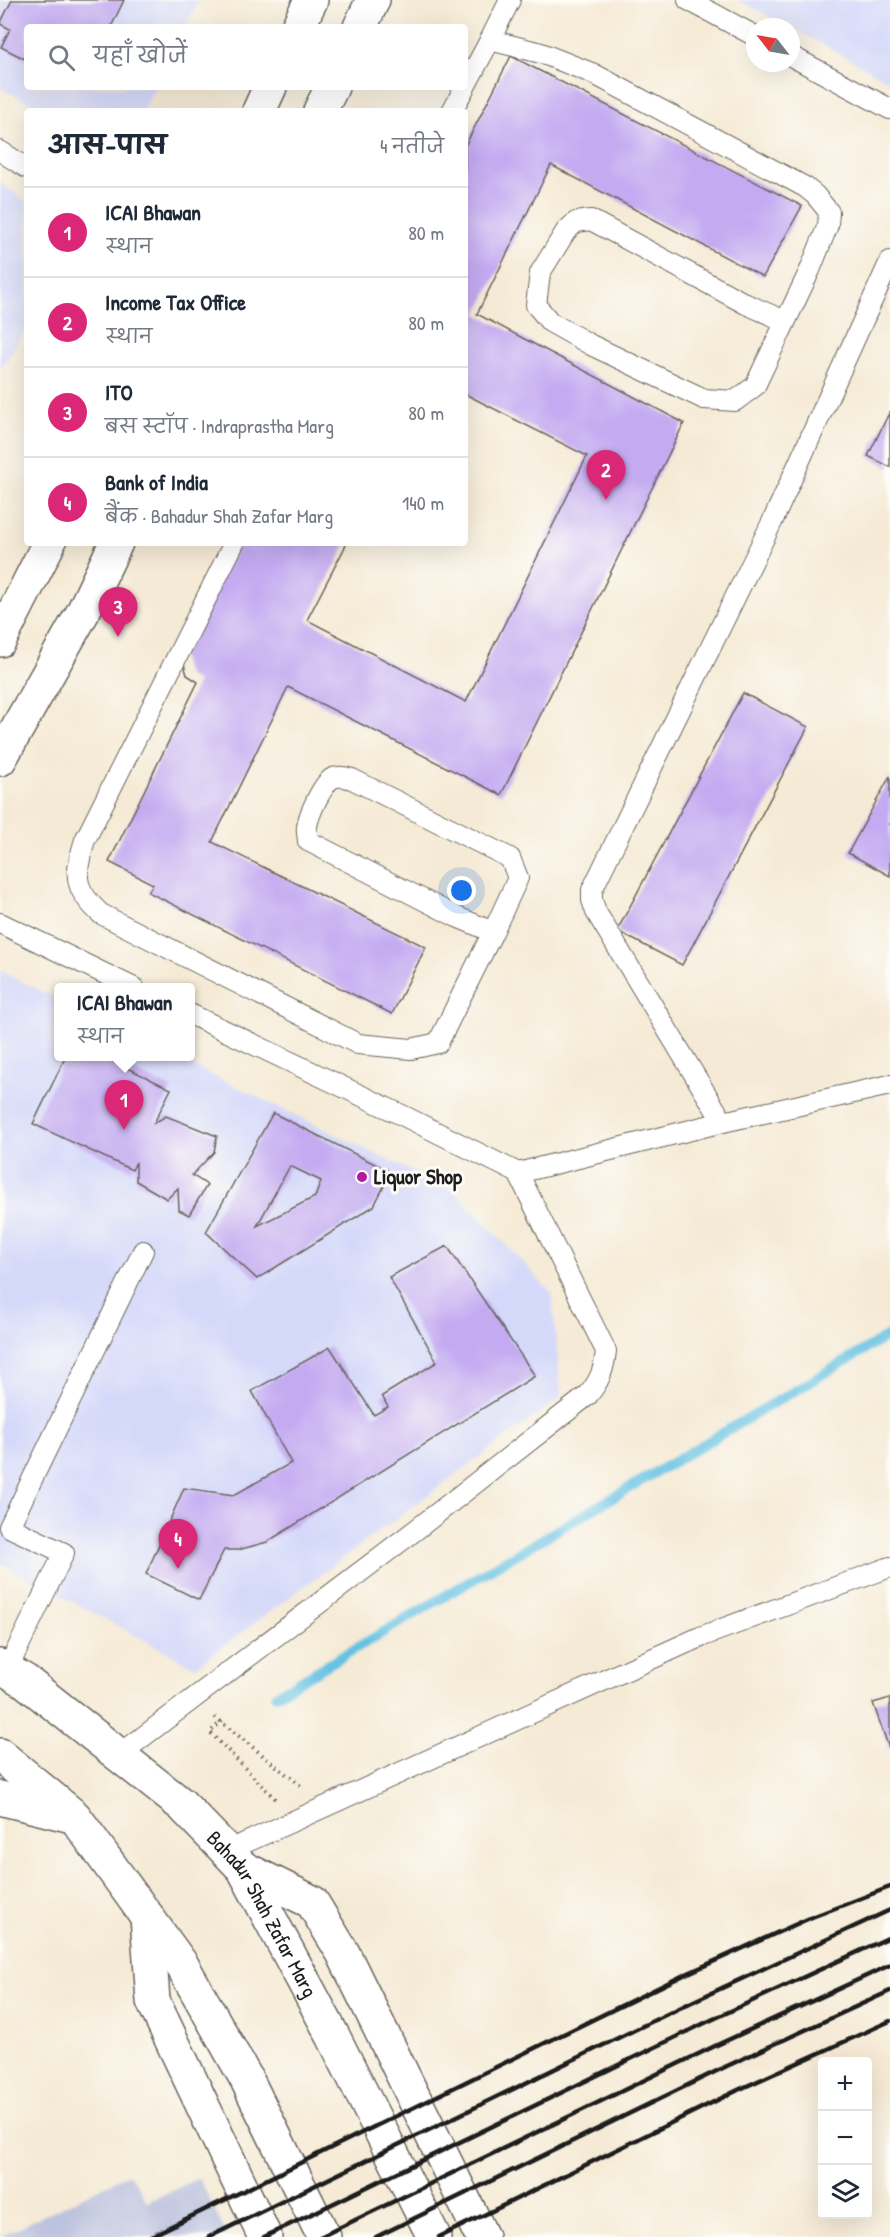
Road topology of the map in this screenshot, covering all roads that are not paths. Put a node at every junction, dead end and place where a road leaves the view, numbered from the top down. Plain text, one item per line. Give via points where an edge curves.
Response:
1 (311, 0) edge
2 (373, 0) edge
3 (510, 0) edge
4 (688, 0) edge
5 (299, 24) edge
6 (361, 24) edge
7 (746, 31) edge
8 (490, 40) junction
9 (800, 61) edge
10 (468, 81) edge
11 (269, 90) edge
12 (330, 90) edge
13 (463, 90) edge
14 (260, 108) edge
15 (322, 108) edge
16 (454, 108) edge
17 (890, 109) edge
18 (0, 151) edge
19 (24, 166) edge
20 (890, 261) edge
21 (785, 321) junction
22 (47, 546) edge
23 (115, 546) edge
24 (232, 546) edge
25 (0, 640) edge
26 (0, 759) edge
27 (0, 923) edge
28 (493, 932) junction
29 (126, 983) edge
30 (195, 1016) edge
31 (890, 1084) edge
32 (723, 1122) junction
33 (518, 1173) junction
34 (142, 1251) dead end
35 (890, 1567) edge
36 (4, 1668) edge
37 (0, 1755) edge
38 (119, 1755) junction
39 (0, 1798) edge
40 (75, 1817) junction
41 (235, 1860) junction
42 (147, 1914) junction
43 (265, 2237) edge
44 (324, 2237) edge
45 (434, 2237) edge
46 (482, 2237) edge

1 - 5 main road
2 - 6 main road
3 - 8 lane
4 - 7 lane
8 - 10 lane
8 - 21 lane via 541,52 594,74 815,195 829,212 828,225
9 - 17 lane
11 - 14 main road
12 - 15 main road
13 - 16 lane
18 - 19 lane
20 - 32 lane via 773,520 592,890 596,912
21 - 21 lane via 591,220 576,222 566,231 540,273 536,305 550,322 704,399 735,401 755,386
22 - 25 main road
23 - 26 main road via 83,612
24 - 28 lane via 85,840 78,886 101,914 358,1044 411,1048 438,1043
27 - 29 lane
28 - 28 lane via 308,841 307,826 327,782 337,777 352,778 510,858 518,878
30 - 33 lane
31 - 32 lane
32 - 33 lane
33 - 38 lane via 606,1351 598,1383 588,1395 417,1529
34 - 36 lane via 9,1527 64,1553
35 - 41 lane via 700,1637
36 - 38 main road, Bahadur Shah Zafar Marg
37 - 40 main road
38 - 41 main road, Bahadur Shah Zafar Marg via 182,1805
39 - 40 main road
40 - 42 main road
41 - 45 main road, Bahadur Shah Zafar Marg via 333,2036
41 - 46 main road via 312,1902 343,1953
42 - 43 main road via 153,2001
42 - 44 main road via 182,1965 247,2080

